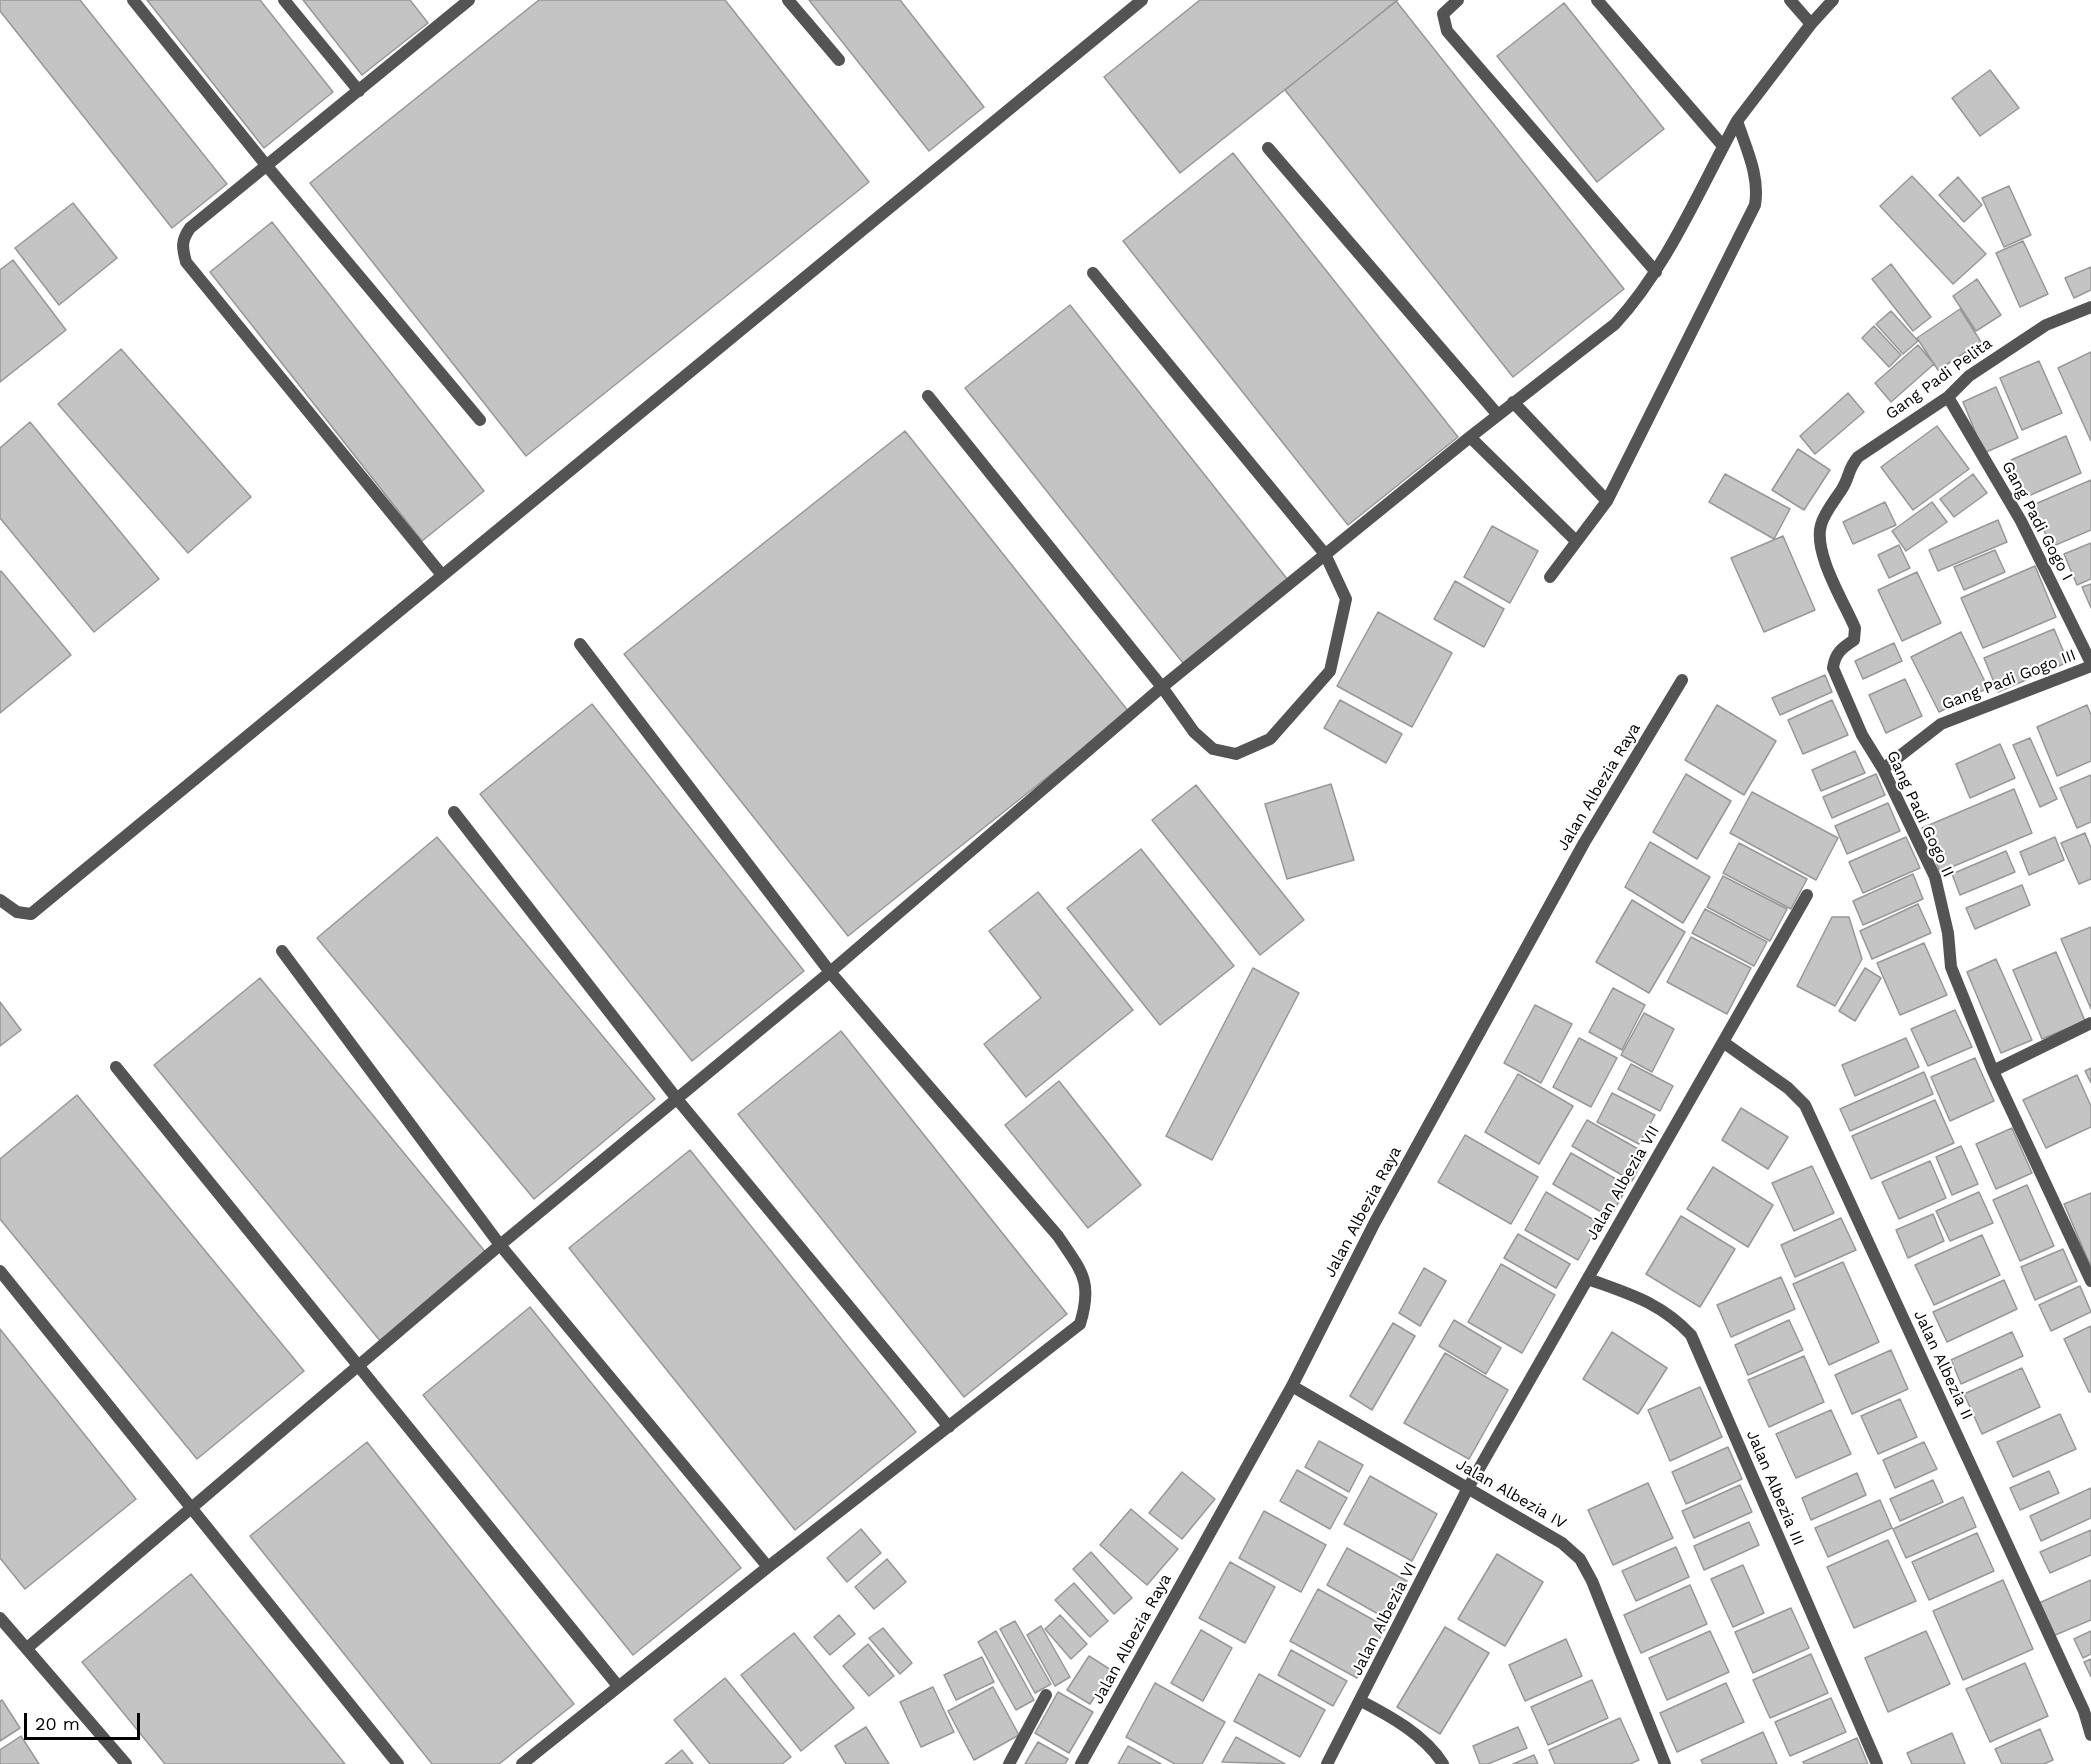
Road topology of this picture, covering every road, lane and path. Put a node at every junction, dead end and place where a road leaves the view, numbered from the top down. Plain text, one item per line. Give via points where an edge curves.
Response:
1 (133, 0) edge
2 (284, 0) edge
3 (469, 0) edge
4 (788, 0) edge
5 (1142, 0) edge
6 (1458, 0) edge
7 (1597, 0) edge
8 (1790, 0) edge
9 (1833, 0) edge
10 (1811, 24) junction
11 (839, 60) dead end
12 (359, 91) junction
13 (1737, 121) junction
14 (1723, 146) junction
15 (1268, 148) dead end
16 (266, 165) junction
17 (1656, 272) junction
18 (1093, 273) dead end
19 (2091, 307) edge
20 (928, 396) dead end
21 (1948, 398) junction
22 (1513, 402) junction
23 (1498, 415) junction
24 (480, 420) dead end
25 (1470, 437) junction
26 (1607, 501) junction
27 (1818, 537) joint
28 (1576, 541) junction
29 (1325, 554) junction
30 (442, 575) junction
31 (1550, 577) dead end
32 (580, 644) dead end
33 (2091, 664) edge
34 (1682, 680) dead end
35 (1162, 687) junction
36 (1882, 769) junction
37 (454, 812) dead end
38 (1807, 895) dead end
39 (0, 900) edge
40 (282, 951) dead end
41 (830, 972) junction
42 (2091, 1023) edge
43 (1723, 1042) junction
44 (116, 1067) dead end
45 (1993, 1071) junction
46 (677, 1099) junction
47 (500, 1245) junction
48 (0, 1271) edge
49 (1588, 1279) junction
50 (2090, 1279) edge
51 (357, 1366) junction
52 (1292, 1386) junction
53 (949, 1427) junction
54 (1468, 1488) junction
55 (192, 1506) junction
56 (768, 1567) junction
57 (0, 1618) edge
58 (27, 1648) junction
59 (618, 1686) junction
60 (1046, 1695) dead end
61 (1361, 1701) junction
62 (2087, 1709) edge
63 (2091, 1735) edge
64 (126, 1764) edge
65 (398, 1764) edge
66 (522, 1764) edge
67 (1009, 1764) edge
68 (1081, 1764) edge
69 (1327, 1764) edge
70 (1443, 1764) edge
71 (1665, 1764) edge
72 (1877, 1764) edge

1 - 16 street
2 - 12 street
3 - 12 street
4 - 11 street
5 - 30 street
6 - 17 street via 1443,14 1447,31
7 - 14 street
8 - 10 street
9 - 10 street
10 - 13 street
12 - 16 street
13 - 14 street
13 - 26 street via 1755,172 1755,205
14 - 17 street
15 - 23 street
16 - 24 street
16 - 30 street via 190,228 183,239 186,262
17 - 22 street via 1615,324
18 - 29 street
19 - 21 street, Gang Padi Pelita via 2046,325 1969,376
20 - 35 street
21 - 27 street, Gang Padi Pelita via 1858,457 1821,522
21 - 33 street, Gang Padi Gogo I via 2021,521
22 - 23 street
22 - 26 street
23 - 25 street
25 - 28 street
25 - 29 street
26 - 28 street
27 - 36 street, Gang Padi Gogo II via 1856,628 1854,640 1834,657 1833,668 1862,735
28 - 31 street
29 - 35 street
29 - 35 street via 1346,599 1330,671 1270,739 1236,754 1213,749 1194,732
30 - 39 street via 31,914 17,912
32 - 41 street
33 - 36 street, Gang Padi Gogo III via 1941,724
34 - 52 street, Jalan Albezia Raya via 1584,843 1386,1201
35 - 41 street
36 - 45 street, Gang Padi Gogo II via 1935,878 1948,933 1951,967
37 - 46 street
38 - 43 street, Jalan Albezia VII
40 - 47 street
41 - 46 street
41 - 53 street via 1058,1236 1084,1275 1088,1299 1080,1324
42 - 45 street
43 - 49 street, Jalan Albezia VII
43 - 62 street, Jalan Albezia II via 1788,1088 1805,1105
44 - 51 street
45 - 50 street, Gang Padi Gogo II
46 - 47 street
46 - 53 street
47 - 51 street
47 - 56 street
48 - 55 street
49 - 54 street, Jalan Albezia VII
49 - 72 street, Jalan Albezia III via 1650,1301 1692,1335
51 - 55 street
51 - 59 street
52 - 54 street, Jalan Albezia IV
52 - 68 street, Jalan Albezia Raya
53 - 56 street
54 - 61 street, Jalan Albezia VI
54 - 71 street, Jalan Albezia IV via 1562,1543 1580,1559
55 - 58 street
55 - 65 street
56 - 59 street
57 - 58 street
58 - 64 street
59 - 66 street
60 - 67 street
61 - 69 street, Jalan Albezia VI
61 - 70 street via 1427,1744
62 - 63 street, Jalan Albezia II

